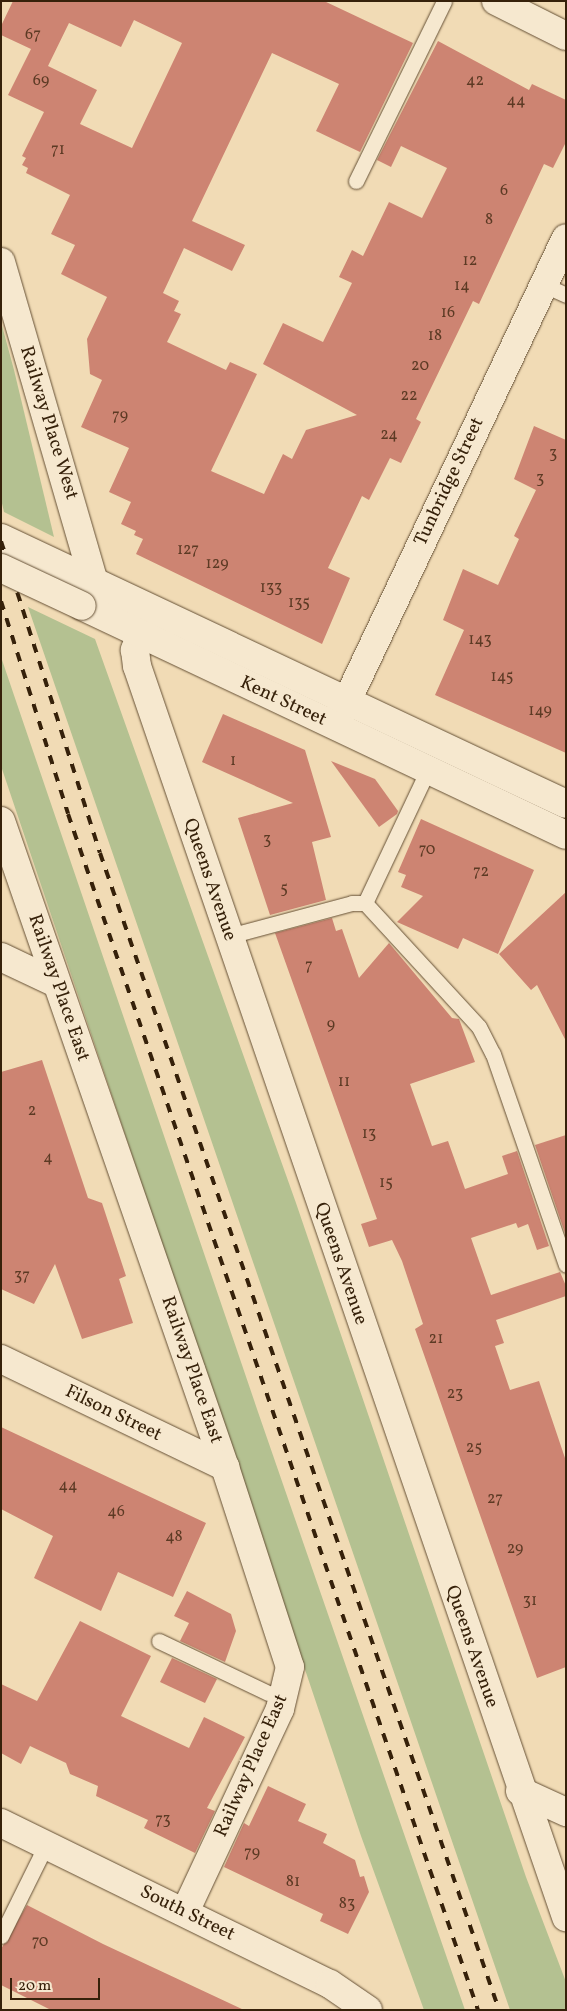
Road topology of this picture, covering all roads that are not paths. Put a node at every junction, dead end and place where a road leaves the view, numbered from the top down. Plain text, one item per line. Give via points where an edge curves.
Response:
1 (444, 1) edge
2 (496, 1) edge
3 (566, 36) edge
4 (356, 181) dead end
5 (566, 238) edge
6 (1, 262) edge
7 (555, 290) edge
8 (1, 538) edge
9 (1, 568) edge
10 (88, 595) junction
11 (150, 609) junction
12 (140, 635) junction
13 (341, 714) junction
14 (428, 770) junction
15 (566, 804) edge
16 (1, 821) edge
17 (566, 835) edge
18 (365, 903) junction
19 (229, 936) junction
20 (1, 957) edge
21 (56, 983) junction
22 (566, 1265) edge
23 (1, 1359) edge
24 (225, 1467) junction
25 (159, 1641) dead end
26 (268, 1693) dead end
27 (520, 1791) junction
28 (566, 1812) edge
29 (1, 1823) edge
30 (46, 1845) junction
31 (185, 1912) junction
32 (566, 1917) edge
33 (1, 1936) edge
34 (368, 2010) edge

1 - 4 lane
2 - 3 street
5 - 7 street, Tunbridge Street
6 - 10 street, Railway Place West
7 - 13 street, Tunbridge Street
8 - 10 street, Kent Street via 67,569
9 - 10 street, Kent Street, bridge
10 - 11 street, Kent Street
10 - 12 street, Kent Street
11 - 12 street, Queens Avenue
11 - 13 street, Kent Street
12 - 13 street, Kent Street
12 - 19 street, Queens Avenue via 135,650 137,666
13 - 14 street, Kent Street
13 - 15 street, Kent Street
14 - 17 street, Kent Street
14 - 18 lane
16 - 21 street, Railway Place East
18 - 19 lane via 352,903
18 - 22 lane via 479,1027 493,1054
19 - 27 street, Queens Avenue
20 - 21 street
21 - 24 street, Railway Place East
23 - 24 street, Filson Street
24 - 31 street, Railway Place East via 290,1668 280,1709
25 - 26 lane
27 - 28 street
27 - 32 street, Queens Avenue
29 - 30 street, South Street
30 - 31 street, South Street
30 - 33 lane
31 - 34 street, South Street via 330,1984

